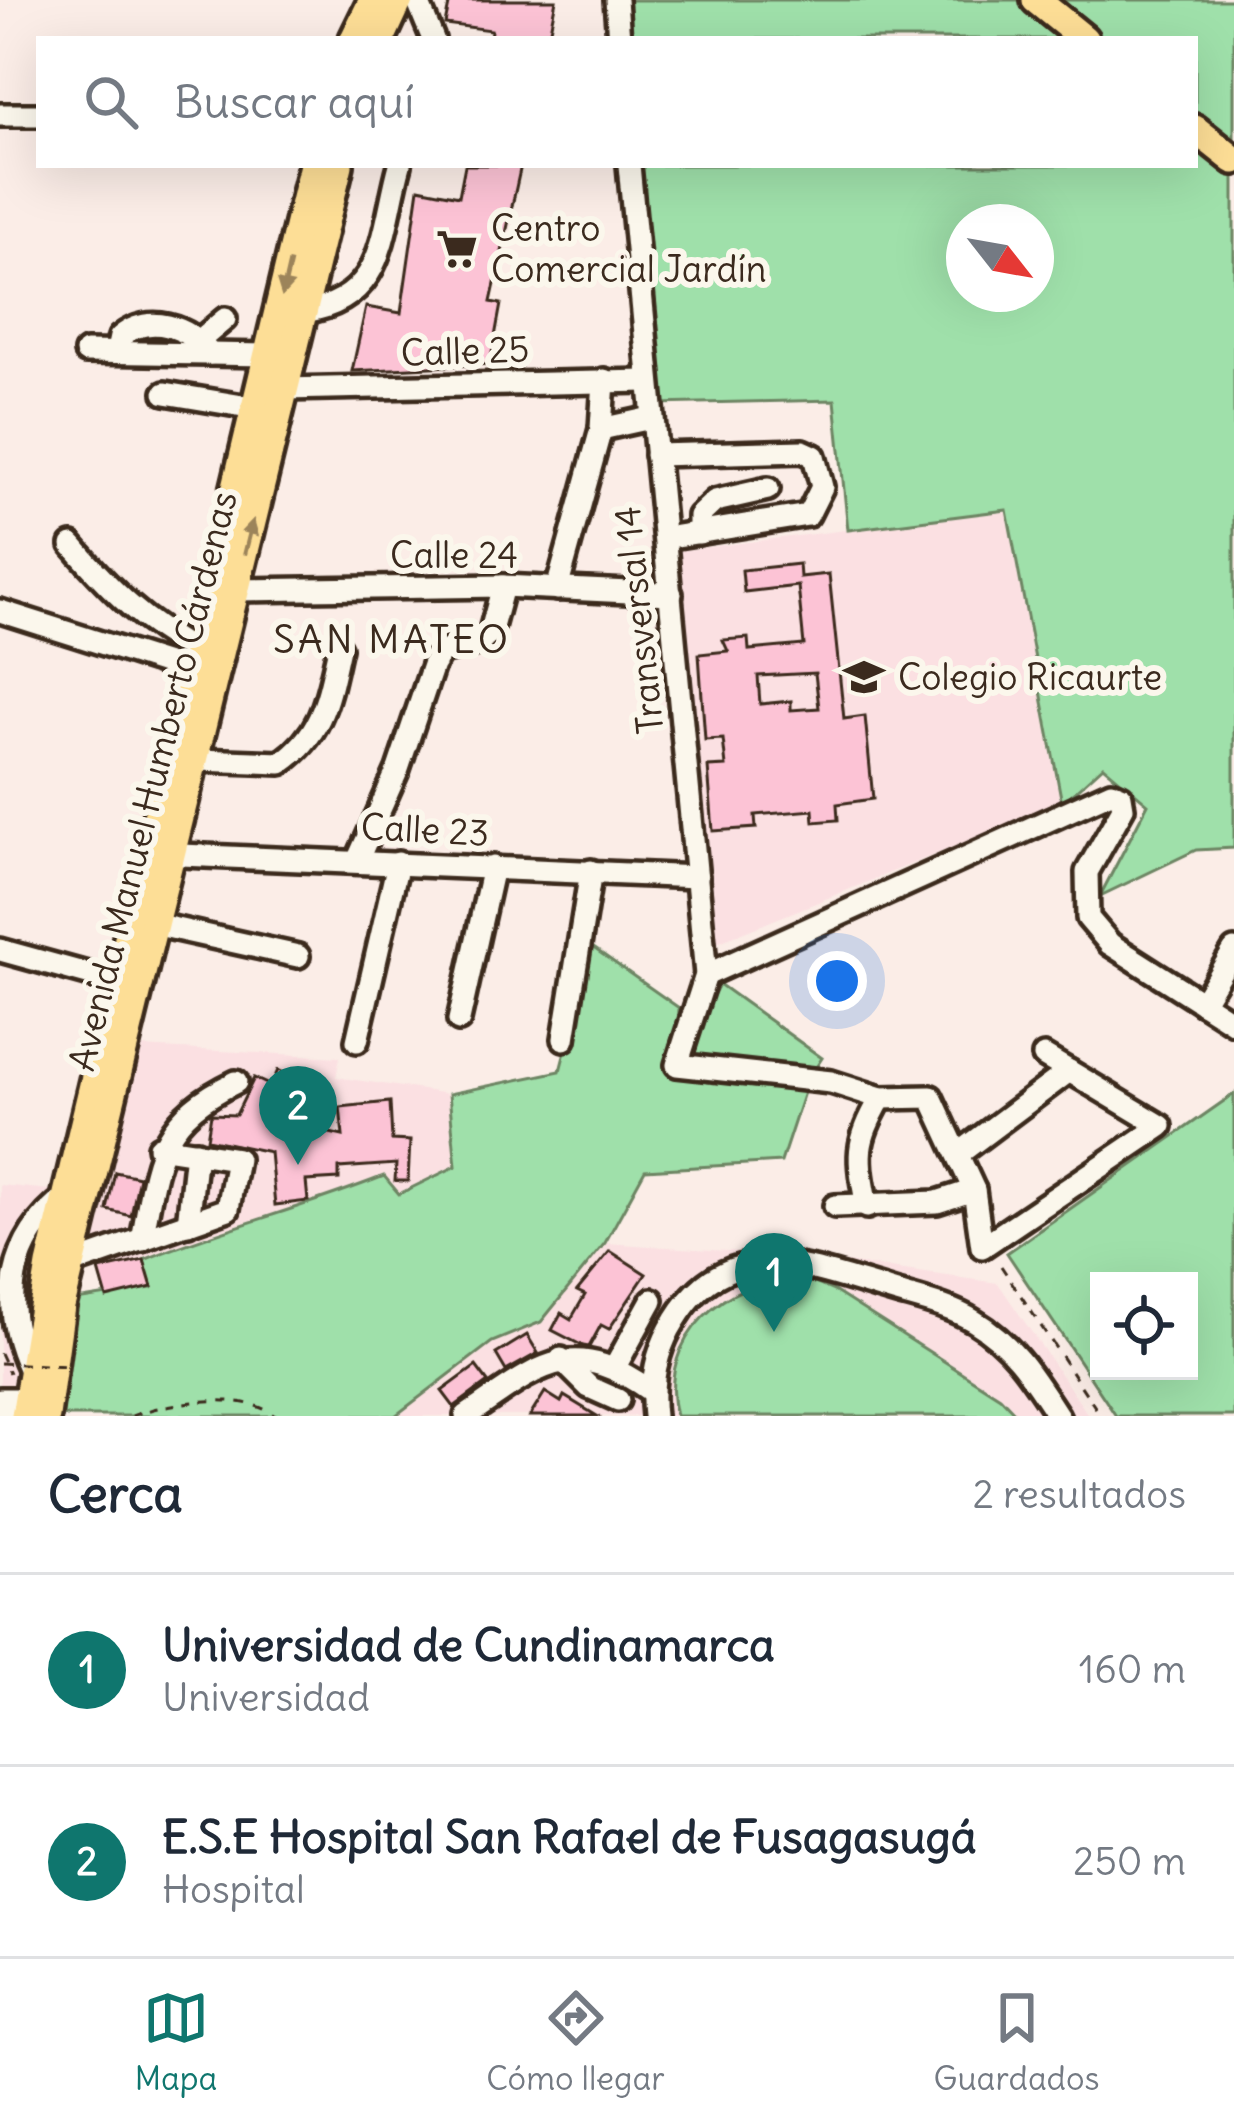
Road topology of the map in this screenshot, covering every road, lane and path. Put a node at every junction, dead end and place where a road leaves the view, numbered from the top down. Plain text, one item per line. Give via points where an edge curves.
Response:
1 (373, 0) edge
2 (400, 0) edge
3 (417, 0) edge
4 (616, 0) edge
5 (1036, 0) edge
6 (356, 36) edge
7 (382, 36) edge
8 (432, 36) edge
9 (619, 36) edge
10 (1080, 36) edge
11 (0, 115) edge
12 (36, 115) edge
13 (1198, 131) edge
14 (1234, 160) edge
15 (312, 168) edge
16 (338, 168) edge
17 (629, 168) edge
18 (399, 170) edge
19 (303, 312) junction
20 (225, 319) dead end
21 (205, 347) junction
22 (86, 352) dead end
23 (268, 356) junction
24 (604, 380) junction
25 (646, 381) junction
26 (284, 389) junction
27 (165, 393) dead end
28 (256, 409) junction
29 (651, 418) junction
30 (601, 429) junction
31 (656, 455) junction
32 (768, 489) dead end
33 (699, 532) junction
34 (665, 538) junction
35 (72, 545) dead end
36 (503, 586) junction
37 (557, 589) junction
38 (236, 590) junction
39 (671, 594) junction
40 (0, 611) edge
41 (339, 648) dead end
42 (202, 668) junction
43 (197, 760) junction
44 (162, 854) junction
45 (358, 860) junction
46 (398, 862) junction
47 (493, 867) junction
48 (591, 871) junction
49 (697, 877) junction
50 (158, 926) junction
51 (0, 950) edge
52 (1234, 950) edge
53 (298, 956) dead end
54 (706, 976) junction
55 (120, 983) junction
56 (1202, 1003) junction
57 (459, 1020) dead end
58 (1234, 1023) edge
59 (563, 1039) dead end
60 (357, 1041) dead end
61 (1044, 1056) dead end
62 (1069, 1071) junction
63 (236, 1082) dead end
64 (881, 1098) junction
65 (159, 1147) junction
66 (196, 1152) junction
67 (961, 1152) junction
68 (974, 1190) junction
69 (67, 1196) junction
70 (836, 1206) dead end
71 (867, 1207) junction
72 (188, 1224) junction
73 (142, 1240) junction
74 (1001, 1266) dead end
75 (60, 1267) junction
76 (652, 1300) dead end
77 (0, 1352) edge
78 (657, 1358) junction
79 (561, 1359) junction
80 (0, 1363) edge
81 (69, 1366) dead end
82 (29, 1367) junction
83 (618, 1368) junction
84 (652, 1392) junction
85 (618, 1400) dead end
86 (24, 1408) edge
87 (132, 1416) edge
88 (275, 1416) edge
89 (466, 1416) edge
90 (654, 1416) edge
91 (1058, 1416) edge
92 (1101, 1416) edge

1 - 6 main road
2 - 7 main road
3 - 8 street
4 - 9 street
5 - 10 main road
11 - 12 street
13 - 14 main road
15 -> 23 main road, Avenida Manuel Humberto Cárdenas
16 - 19 main road, Avenida Manuel Humberto Cárdenas
17 - 25 street, Transversal 14
18 - 19 street via 367,280 332,308
19 - 26 main road, Avenida Manuel Humberto Cárdenas
20 - 21 street
21 - 22 street via 191,333 150,325 120,337 117,351
21 - 23 street
23 - 28 main road, Avenida Manuel Humberto Cárdenas
24 - 25 street, Calle 25
24 - 26 street, Calle 25
24 - 30 street
25 - 29 street, Transversal 14
38 -> 26 main road, Avenida Manuel Humberto Cárdenas
27 - 28 street
28 - 42 main road, Avenida Manuel Humberto Cárdenas
29 - 30 street
29 - 31 street, Transversal 14
30 - 37 street
31 - 33 street via 771,449 814,456 822,487 808,514
31 - 34 street, Transversal 14
32 - 33 street via 715,501 699,517
33 - 34 street
34 - 39 street, Transversal 14
35 - 42 street via 124,606
36 - 37 street, Calle 24
36 - 38 street, Calle 24
36 - 45 street via 491,631 441,652 433,665
37 - 39 street, Calle 24
38 - 42 main road, Avenida Manuel Humberto Cárdenas
39 - 49 street, Transversal 14
40 - 42 street
41 - 43 street via 321,724 289,758
42 - 43 main road, Avenida Manuel Humberto Cárdenas
42 - 44 main road, Avenida Manuel Humberto Cárdenas
43 - 44 main road, Avenida Manuel Humberto Cárdenas
44 - 45 street, Calle 23
44 - 50 main road, Avenida Manuel Humberto Cárdenas
44 - 55 main road, Avenida Manuel Humberto Cárdenas
45 - 46 street, Calle 23
46 - 47 street, Calle 23
46 - 60 street
47 - 48 street, Calle 23
47 - 57 street
48 - 49 street, Calle 23
48 - 59 street
49 - 54 street, Transversal 14
50 - 53 street
50 - 75 main road, Avenida Manuel Humberto Cárdenas
51 - 55 street
52 - 56 street
54 - 56 street via 1111,792 1123,808 1087,872 1088,918 1110,944
54 - 64 street, Transversal 14 via 676,1065 831,1082
55 - 69 main road, Avenida Manuel Humberto Cárdenas
56 - 58 street
61 - 62 street
62 - 67 street
62 - 68 street via 1161,1126 982,1247
63 - 65 street via 191,1108
64 - 67 street via 931,1096
64 - 71 street via 857,1153
65 - 66 street
65 - 73 street
66 - 72 street
66 - 72 street via 238,1162 228,1209
67 - 68 street
68 - 71 street via 937,1202
69 - 75 main road, Avenida Manuel Humberto Cárdenas
69 - 82 street via 27,1233 6,1289 6,1332
70 - 71 street
72 - 73 street
73 - 75 street
74 - 92 path
75 - 82 main road, Avenida Manuel Humberto Cárdenas
75 - 86 main road, Avenida Manuel Humberto Cárdenas
76 - 83 street
77 - 86 path
78 - 83 street
78 - 84 street
78 - 91 street via 684,1304 717,1274 740,1264 808,1267 972,1319 1020,1358
79 - 83 street
79 - 85 street via 589,1387
79 - 89 street
80 - 81 path, bridge
82 - 86 main road, Avenida Manuel Humberto Cárdenas
83 - 84 street
84 - 90 street
87 - 88 path via 224,1402

